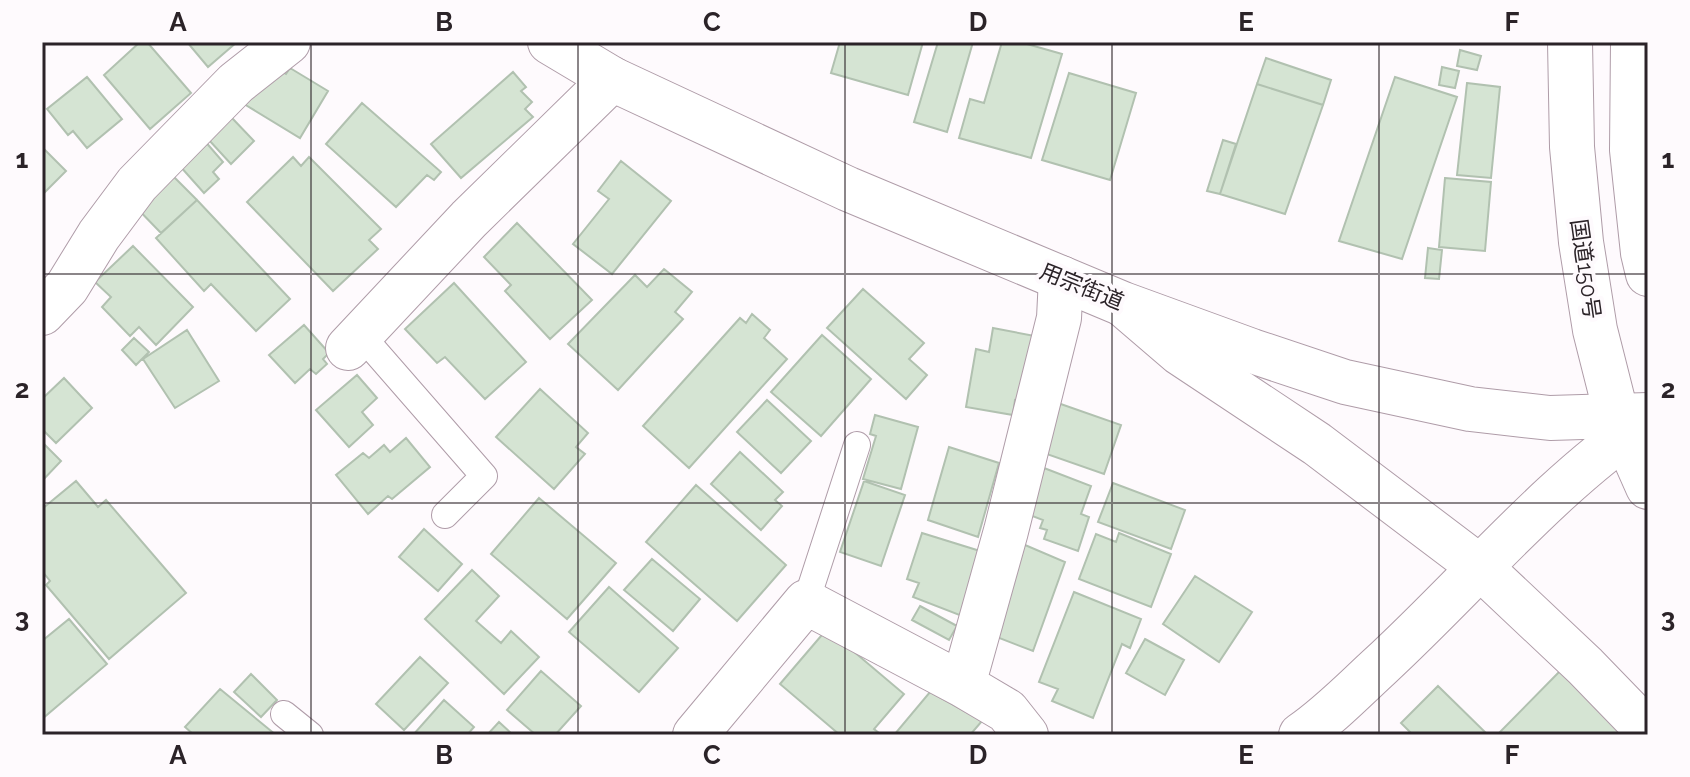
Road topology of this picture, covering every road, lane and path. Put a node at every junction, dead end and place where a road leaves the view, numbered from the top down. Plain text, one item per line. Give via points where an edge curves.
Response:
1 (288, 42) edge
2 (1570, 42) edge
3 (1633, 42) edge
4 (555, 43) edge
5 (612, 79) junction
6 (1648, 274) edge
7 (1061, 278) junction
8 (1123, 304) junction
9 (42, 313) edge
10 (354, 342) joint
11 (1634, 422) edge
12 (857, 445) dead end
13 (1648, 487) edge
14 (445, 515) dead end
15 (1481, 568) junction
16 (806, 602) junction
17 (963, 685) junction
18 (284, 714) dead end
19 (1648, 731) edge
20 (310, 735) edge
21 (695, 735) edge
22 (1026, 735) edge
23 (1301, 735) edge

1 - 9 main road via 236,83 137,184 67,287
2 - 11 main road, 国道150号 via 1572,147 1595,330
3 - 6 main road via 1632,150
4 - 5 main road, 用宗街道
5 - 7 main road, 用宗街道 via 848,189
5 - 10 main road via 469,219
7 - 8 main road, 用宗街道
7 - 17 main road via 1056,334
8 - 11 main road, 用宗街道 via 1345,382 1470,409
8 - 15 main road via 1180,353 1317,444
10 - 14 lane via 484,476
11 - 13 main road, 国道150号
11 - 15 main road
12 - 16 lane
15 - 19 main road
15 - 23 main road
16 - 17 main road
16 - 21 main road
17 - 22 main road via 1007,711
18 - 20 lane

